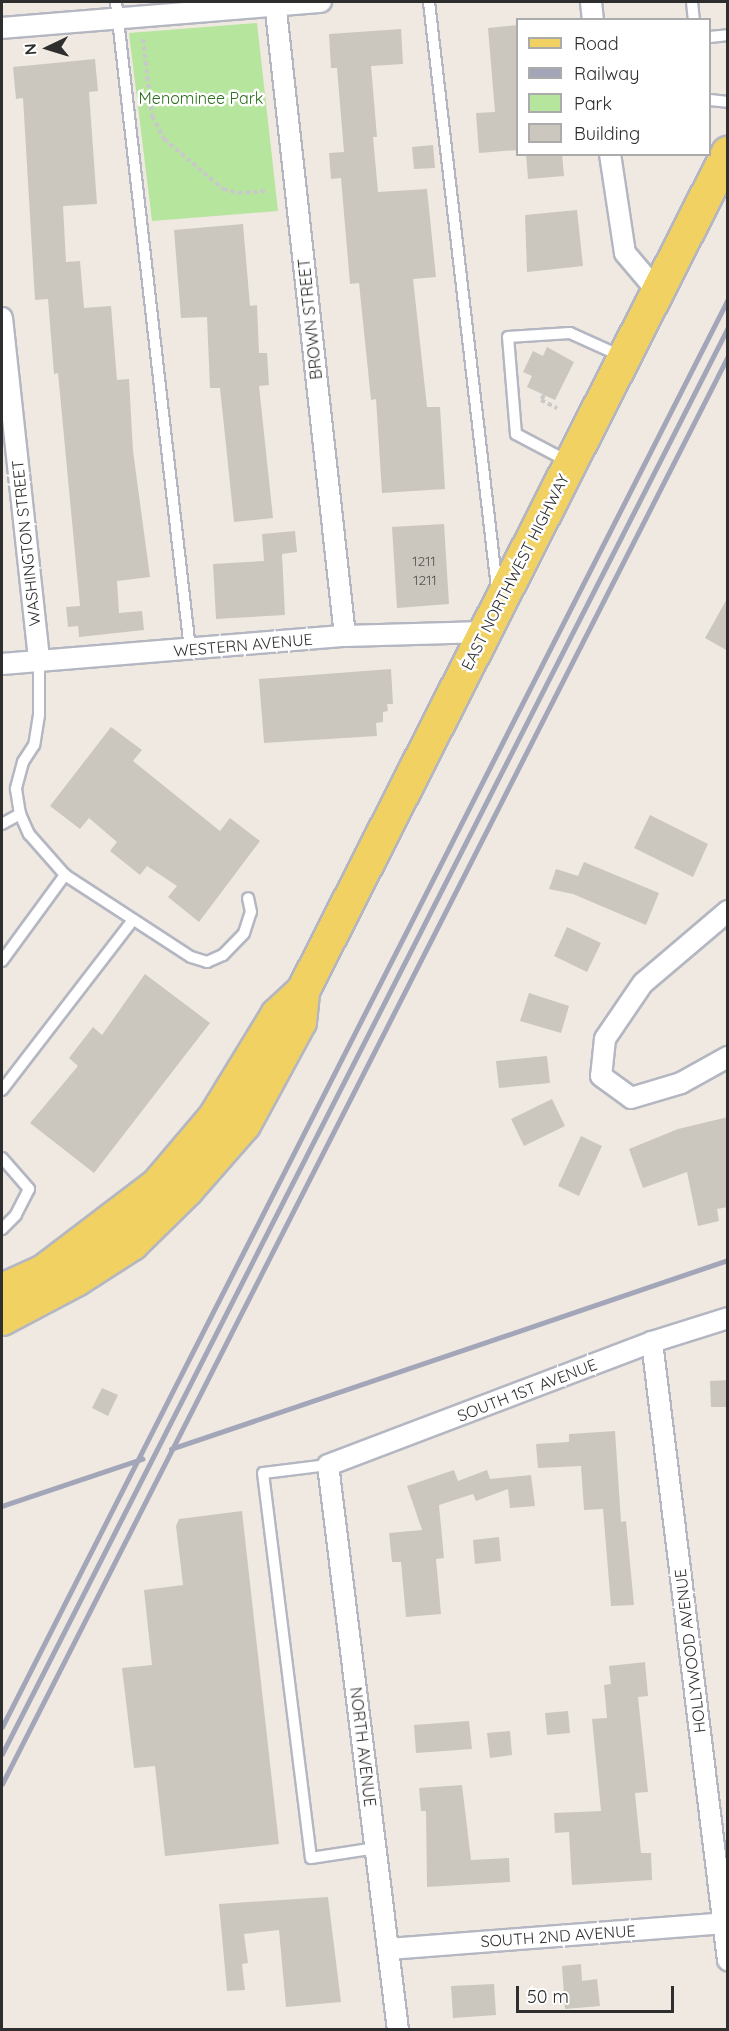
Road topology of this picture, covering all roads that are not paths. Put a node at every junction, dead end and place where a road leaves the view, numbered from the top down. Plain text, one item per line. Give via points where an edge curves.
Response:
1 (321, 2) edge
2 (429, 2) edge
3 (591, 2) edge
4 (692, 2) edge
5 (275, 3) edge
6 (117, 10) edge
7 (593, 18) edge
8 (694, 18) edge
9 (2, 28) edge
10 (728, 35) edge
11 (711, 37) edge
12 (711, 100) edge
13 (728, 102) edge
14 (610, 156) edge
15 (724, 168) edge
16 (658, 292) junction
17 (2, 318) edge
18 (624, 358) junction
19 (570, 463) junction
20 (492, 619) junction
21 (345, 636) junction
22 (190, 649) junction
23 (39, 661) junction
24 (2, 664) edge
25 (20, 814) junction
26 (2, 824) edge
27 (65, 875) junction
28 (248, 898) dead end
29 (728, 911) edge
30 (132, 921) junction
31 (2, 961) edge
32 (303, 991) junction
33 (728, 1057) edge
34 (2, 1090) edge
35 (2, 1158) edge
36 (2, 1229) edge
37 (2, 1290) edge
38 (728, 1318) edge
39 (2, 1319) edge
40 (652, 1342) junction
41 (328, 1465) junction
42 (376, 1848) junction
43 (725, 1923) edge
44 (388, 1949) junction
45 (728, 1960) edge
46 (398, 2030) edge

1 - 5 street
2 - 20 lane
3 - 7 street
4 - 8 lane
5 - 6 street
5 - 21 street, BROWN STREET
6 - 9 street
6 - 22 lane
10 - 11 lane
12 - 13 lane
14 - 16 street via 626,253
15 - 16 main road, EAST NORTHWEST HIGHWAY
16 - 18 main road, EAST NORTHWEST HIGHWAY
17 - 23 street, WASHINGTON STREET
18 - 19 main road, EAST NORTHWEST HIGHWAY
18 - 19 lane via 570,333 508,337 516,434
19 - 20 main road, EAST NORTHWEST HIGHWAY
20 - 21 street, WESTERN AVENUE
20 - 32 main road, EAST NORTHWEST HIGHWAY
21 - 22 street, WESTERN AVENUE
22 - 23 street, WESTERN AVENUE
23 - 24 street, WESTERN AVENUE
23 - 25 lane via 39,716 34,745 23,762 16,789
25 - 26 lane
25 - 27 lane via 29,834
27 - 30 lane
27 - 31 lane
28 - 30 lane via 250,912 243,933 223,955 207,962 191,957
29 - 33 street via 643,983 605,1039 601,1076 631,1098 681,1083
30 - 34 lane
32 - 37 main road, EAST NORTHWEST HIGHWAY via 277,1015 214,1118 157,1185 44,1271
32 - 39 main road, EAST NORTHWEST HIGHWAY via 300,1022 244,1125 187,1190 132,1244 76,1280
35 - 36 lane via 29,1189 16,1215
38 - 40 street, SOUTH 1ST AVENUE
40 - 41 street, SOUTH 1ST AVENUE
40 - 43 street, HOLLYWOOD AVENUE
41 - 42 street, NORTH AVENUE
41 - 42 lane via 263,1473 311,1858
42 - 44 street, NORTH AVENUE
43 - 44 street, SOUTH 2ND AVENUE
43 - 45 street, HOLLYWOOD AVENUE
44 - 46 street, NORTH AVENUE

